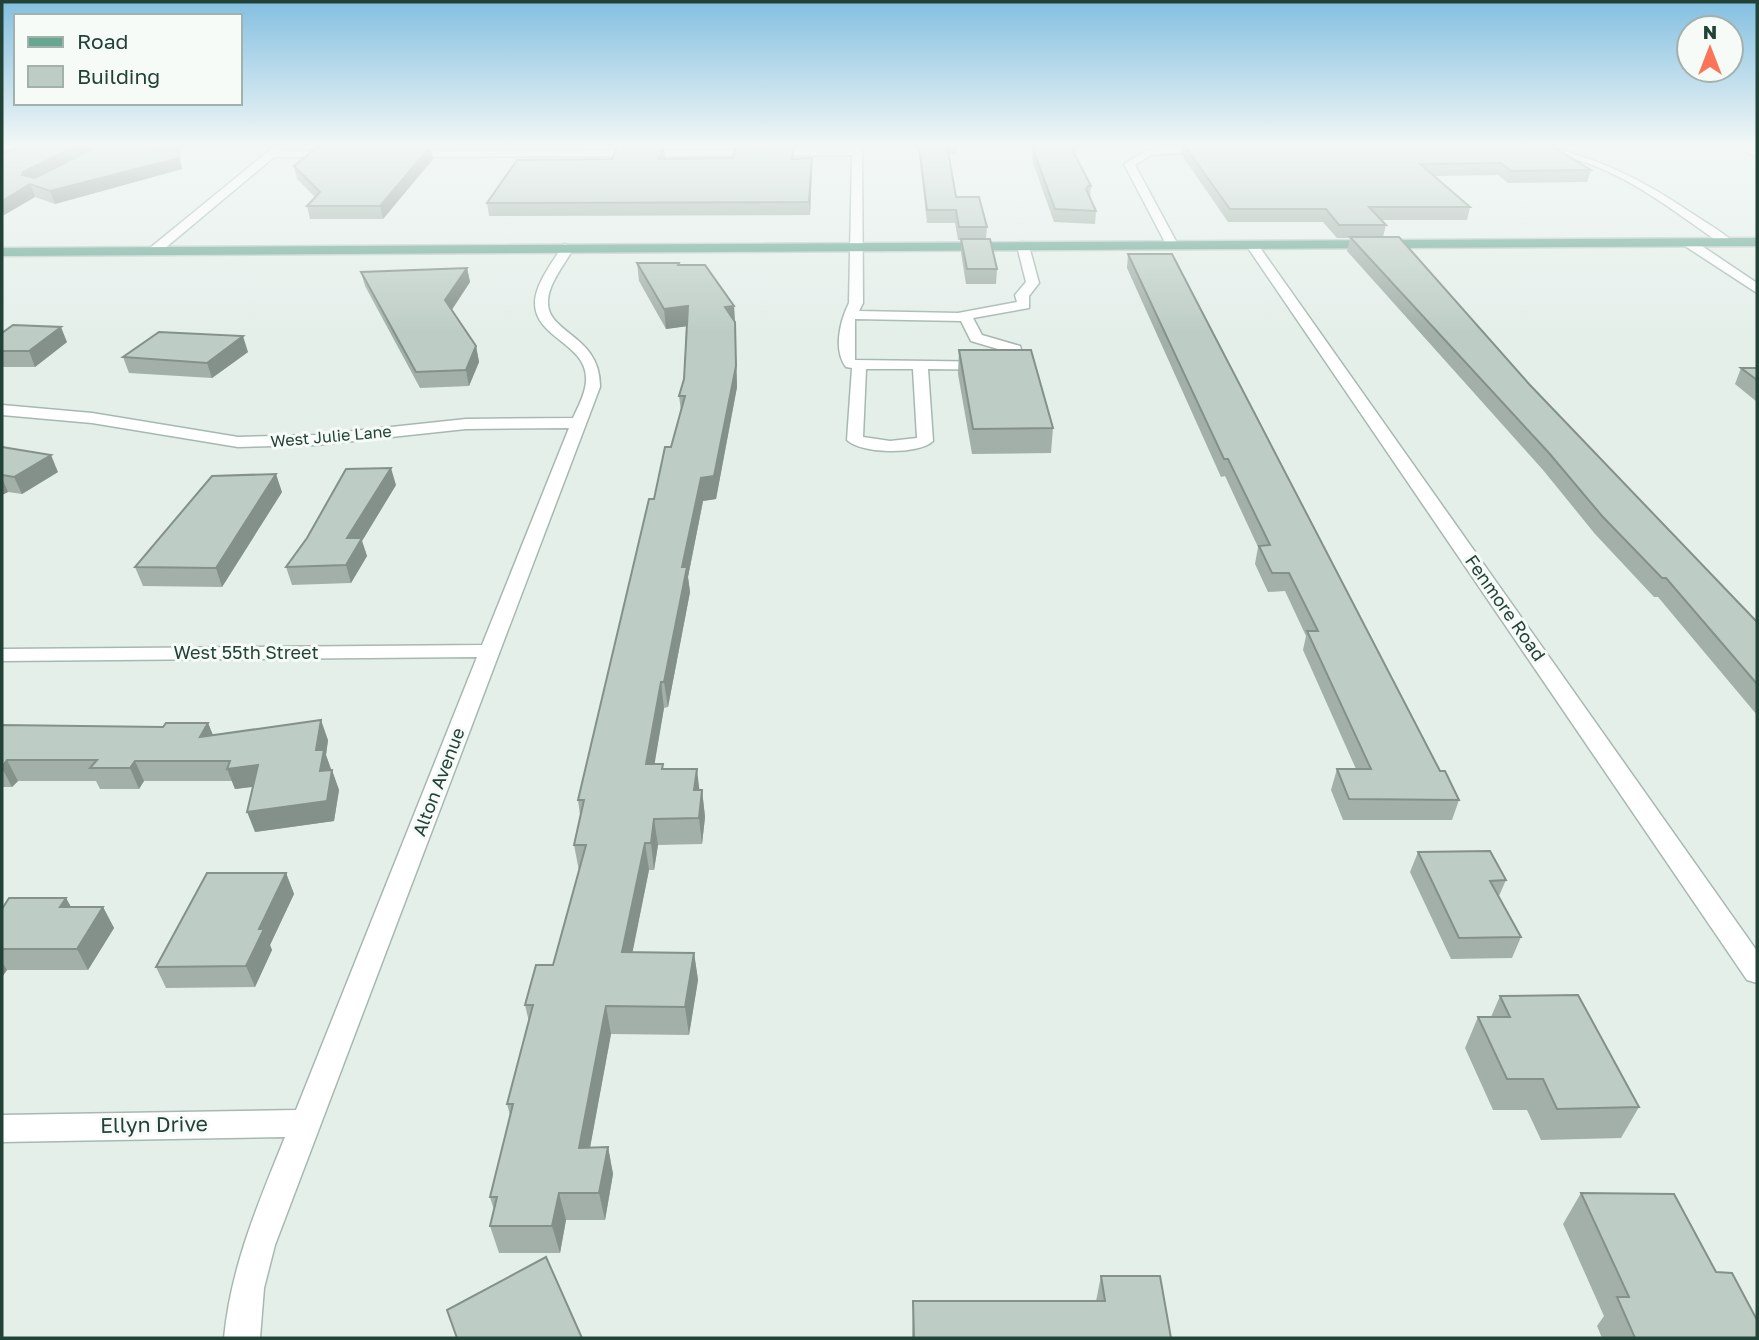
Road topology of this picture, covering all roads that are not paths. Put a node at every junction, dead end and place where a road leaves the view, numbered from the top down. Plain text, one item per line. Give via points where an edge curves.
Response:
1 (207, 208) edge
2 (858, 208) edge
3 (1151, 208) edge
4 (1674, 208) edge
5 (1727, 242) junction
6 (1757, 242) edge
7 (1689, 243) junction
8 (1172, 245) junction
9 (1252, 245) junction
10 (858, 246) junction
11 (1023, 246) junction
12 (568, 247) junction
13 (2, 251) edge
14 (155, 251) junction
15 (1757, 289) edge
16 (850, 315) junction
17 (961, 316) junction
18 (920, 366) junction
19 (859, 367) junction
20 (2, 411) edge
21 (579, 423) junction
22 (490, 651) junction
23 (2, 655) edge
24 (1757, 972) edge
25 (306, 1123) junction
26 (2, 1128) edge
27 (242, 1338) edge

1 - 14 street
2 - 10 street
3 - 8 street
4 - 5 street
5 - 6 main road
5 - 7 main road
7 - 9 main road
7 - 15 street
8 - 9 main road
8 - 11 main road
9 - 24 street, Fenmore Road
10 - 11 main road
10 - 12 main road
10 - 16 street via 856,303
11 - 17 street via 1033,283 1024,289 1024,305
12 - 14 main road
12 - 21 street, Alton Avenue via 541,305 550,323 584,350 593,368 593,387
13 - 14 main road
16 - 17 street
16 - 19 street via 848,360
17 - 18 street via 969,320 976,338 1015,349 1016,363
18 - 19 street
18 - 19 street via 925,441 913,445 869,445 855,440
20 - 21 street, West Julie Lane via 92,418 238,442 316,440 466,424
21 - 22 street, Alton Avenue
22 - 23 street, West 55th Street
22 - 25 street, Alton Avenue
25 - 26 street, Ellyn Drive
25 - 27 street, Alton Avenue via 253,1261

